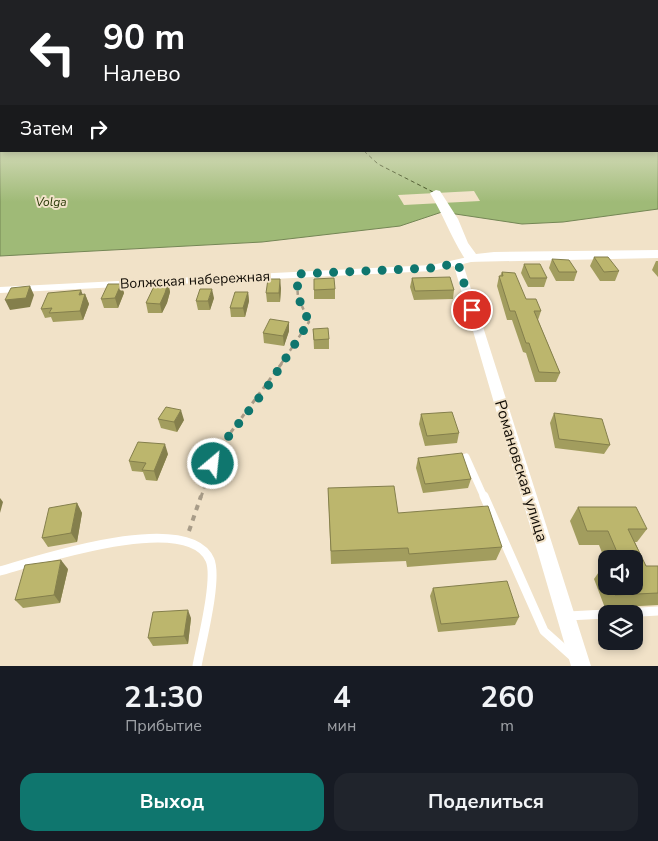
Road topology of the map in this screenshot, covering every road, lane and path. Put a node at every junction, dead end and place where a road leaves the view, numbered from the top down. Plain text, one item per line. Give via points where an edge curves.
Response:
1 (436, 193) dead end
2 (658, 254) edge
3 (472, 259) junction
4 (461, 270) junction
5 (297, 274) junction
6 (0, 290) edge
7 (466, 457) edge
8 (186, 540) junction
9 (0, 571) edge
10 (564, 608) junction
11 (658, 611) edge
12 (643, 612) edge
13 (598, 613) edge
14 (581, 665) edge
15 (197, 666) edge

1 - 3 street
2 - 3 street, Волжская набережная
3 - 4 street, Волжская набережная
4 - 5 street, Волжская набережная via 432,268
4 - 10 street, Романовская улица
5 - 6 street, Волжская набережная
5 - 8 path via 298,297 309,322 266,389 217,451
7 - 14 lane via 544,631
8 - 9 lane via 160,537 123,540 76,549
8 - 15 lane via 202,548 210,560 210,585
10 - 13 lane
10 - 14 street, Романовская улица
11 - 12 lane

